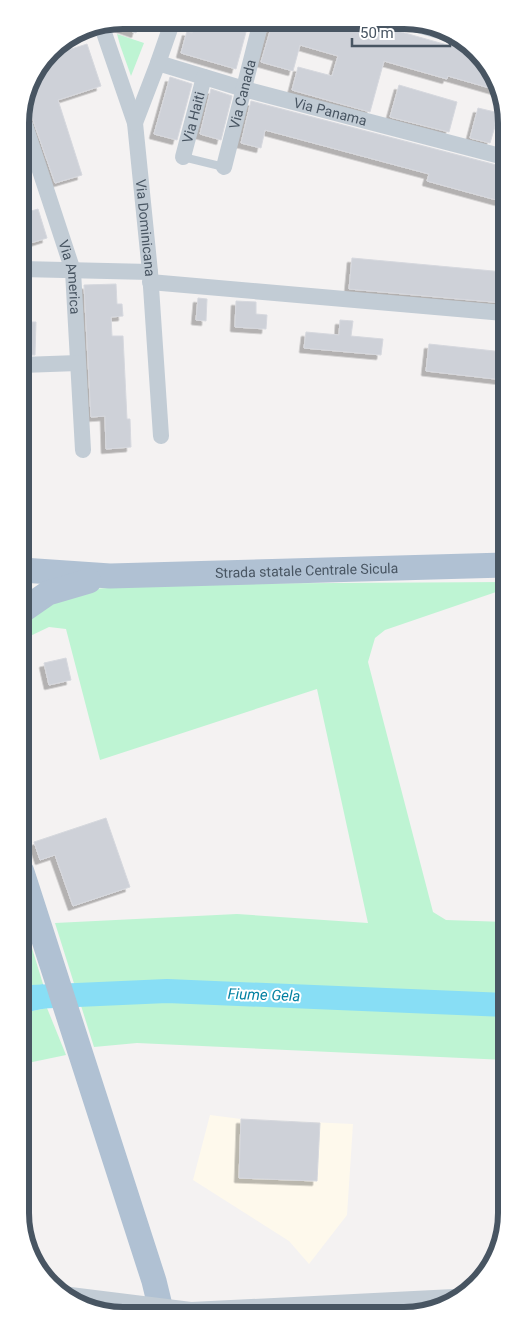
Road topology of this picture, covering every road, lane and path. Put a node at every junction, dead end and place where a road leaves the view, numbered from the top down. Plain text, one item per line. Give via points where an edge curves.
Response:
1 (170, 29) edge
2 (259, 29) edge
3 (105, 31) edge
4 (158, 63) junction
5 (204, 77) junction
6 (244, 89) junction
7 (134, 122) junction
8 (29, 137) edge
9 (498, 156) edge
10 (183, 158) joint
11 (224, 167) joint
12 (29, 269) edge
13 (73, 271) junction
14 (150, 277) junction
15 (498, 312) edge
16 (78, 363) junction
17 (29, 365) edge
18 (161, 436) dead end
19 (83, 450) dead end
20 (498, 565) edge
21 (29, 570) edge
22 (110, 576) junction
23 (29, 606) edge
24 (29, 893) edge
25 (79, 1296) edge
26 (447, 1297) edge
27 (151, 1307) edge
28 (160, 1307) edge
29 (275, 1307) edge

1 - 4 street
2 - 6 street, Via Canada
3 - 7 street, Via Dominicana
4 - 5 street, Via Panama
4 - 7 street
5 - 6 street, Via Panama
5 - 10 street, Via Haiti
6 - 9 street, Via Panama
6 - 11 street, Via Canada
7 - 14 street, Via Dominicana
8 - 13 street, Via America
10 - 11 lane
12 - 13 street
13 - 14 street
13 - 16 street, Via America
14 - 15 street
14 - 18 street, Via Dominicana
16 - 17 street
16 - 19 street, Via America
20 - 22 main road, Strada statale Centrale Sicula
21 - 22 main road, Strada statale Centrale Sicula
22 - 23 main road, Strada statale Centrale Sicula via 48,593
24 - 28 main road
25 - 27 street, bridge
26 - 29 street

